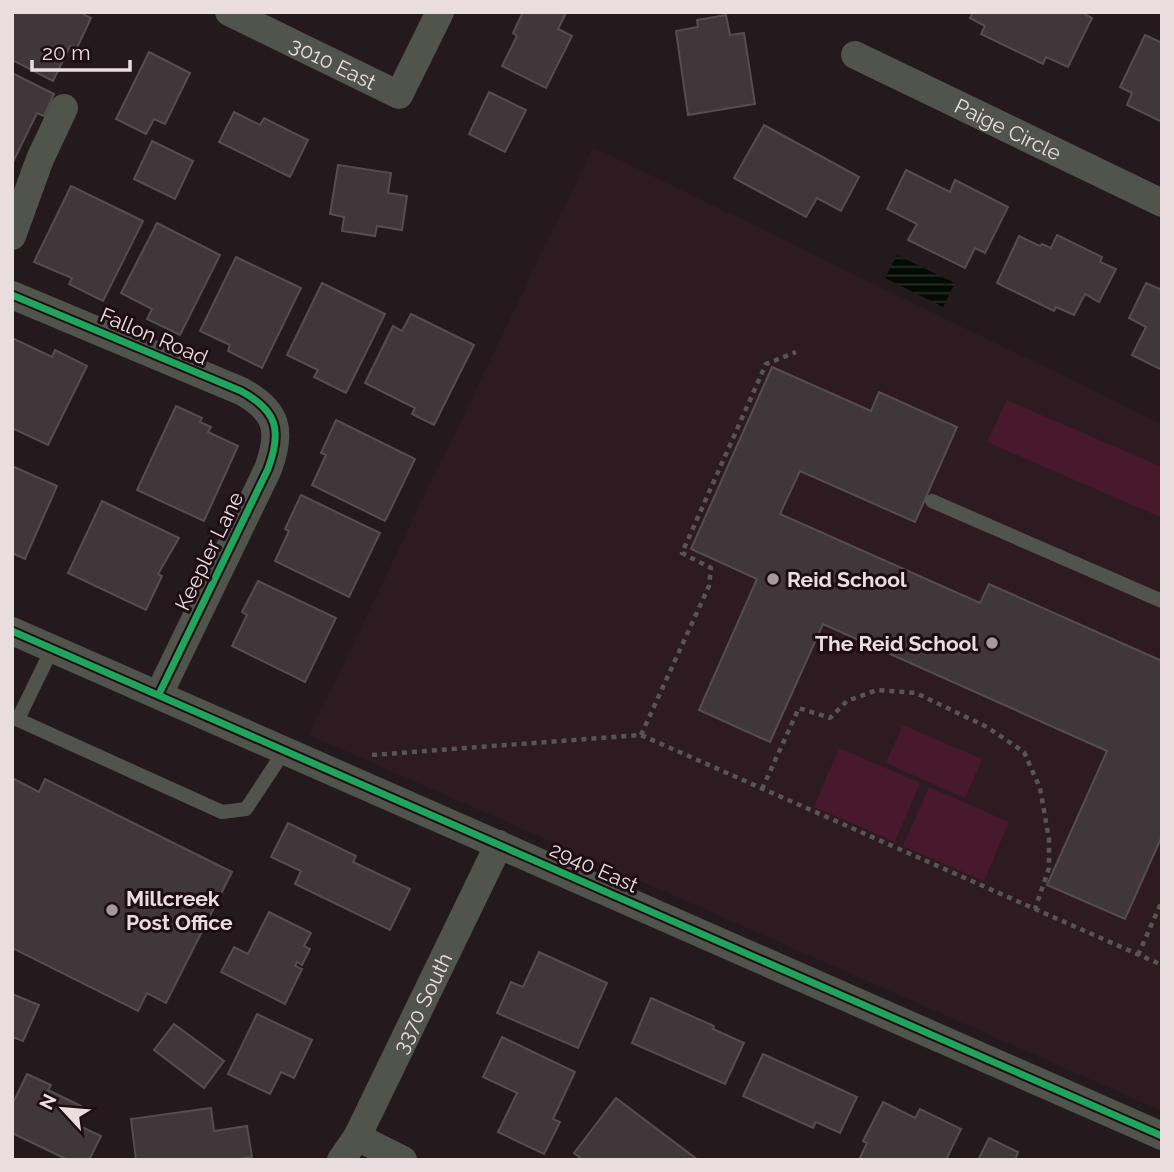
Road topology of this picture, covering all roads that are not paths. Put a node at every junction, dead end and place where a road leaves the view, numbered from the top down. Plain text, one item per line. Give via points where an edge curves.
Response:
1 (229, 12) edge
2 (440, 12) edge
3 (856, 55) dead end
4 (64, 108) dead end
5 (1162, 203) edge
6 (12, 236) edge
7 (12, 295) edge
8 (274, 419) joint
9 (932, 501) dead end
10 (1162, 601) edge
11 (12, 631) edge
12 (52, 647) junction
13 (159, 694) junction
14 (15, 718) edge
15 (285, 750) junction
16 (499, 844) junction
17 (1162, 1136) edge
18 (349, 1148) edge
19 (403, 1160) edge

1 - 2 street, 3010 East via 399,95
3 - 5 street, Paige Circle
4 - 6 street
7 - 8 street, Fallon Road via 241,391
8 - 13 street, Keepler Lane via 275,444 268,469
9 - 10 lane
11 - 12 street, 2940 East
12 - 13 street, 2940 East
12 - 14 lane
13 - 15 street, 2940 East
14 - 15 lane via 222,812 246,808
15 - 16 street, 2940 East
16 - 17 street, 2940 East
16 - 18 street, 3370 South
18 - 19 street

